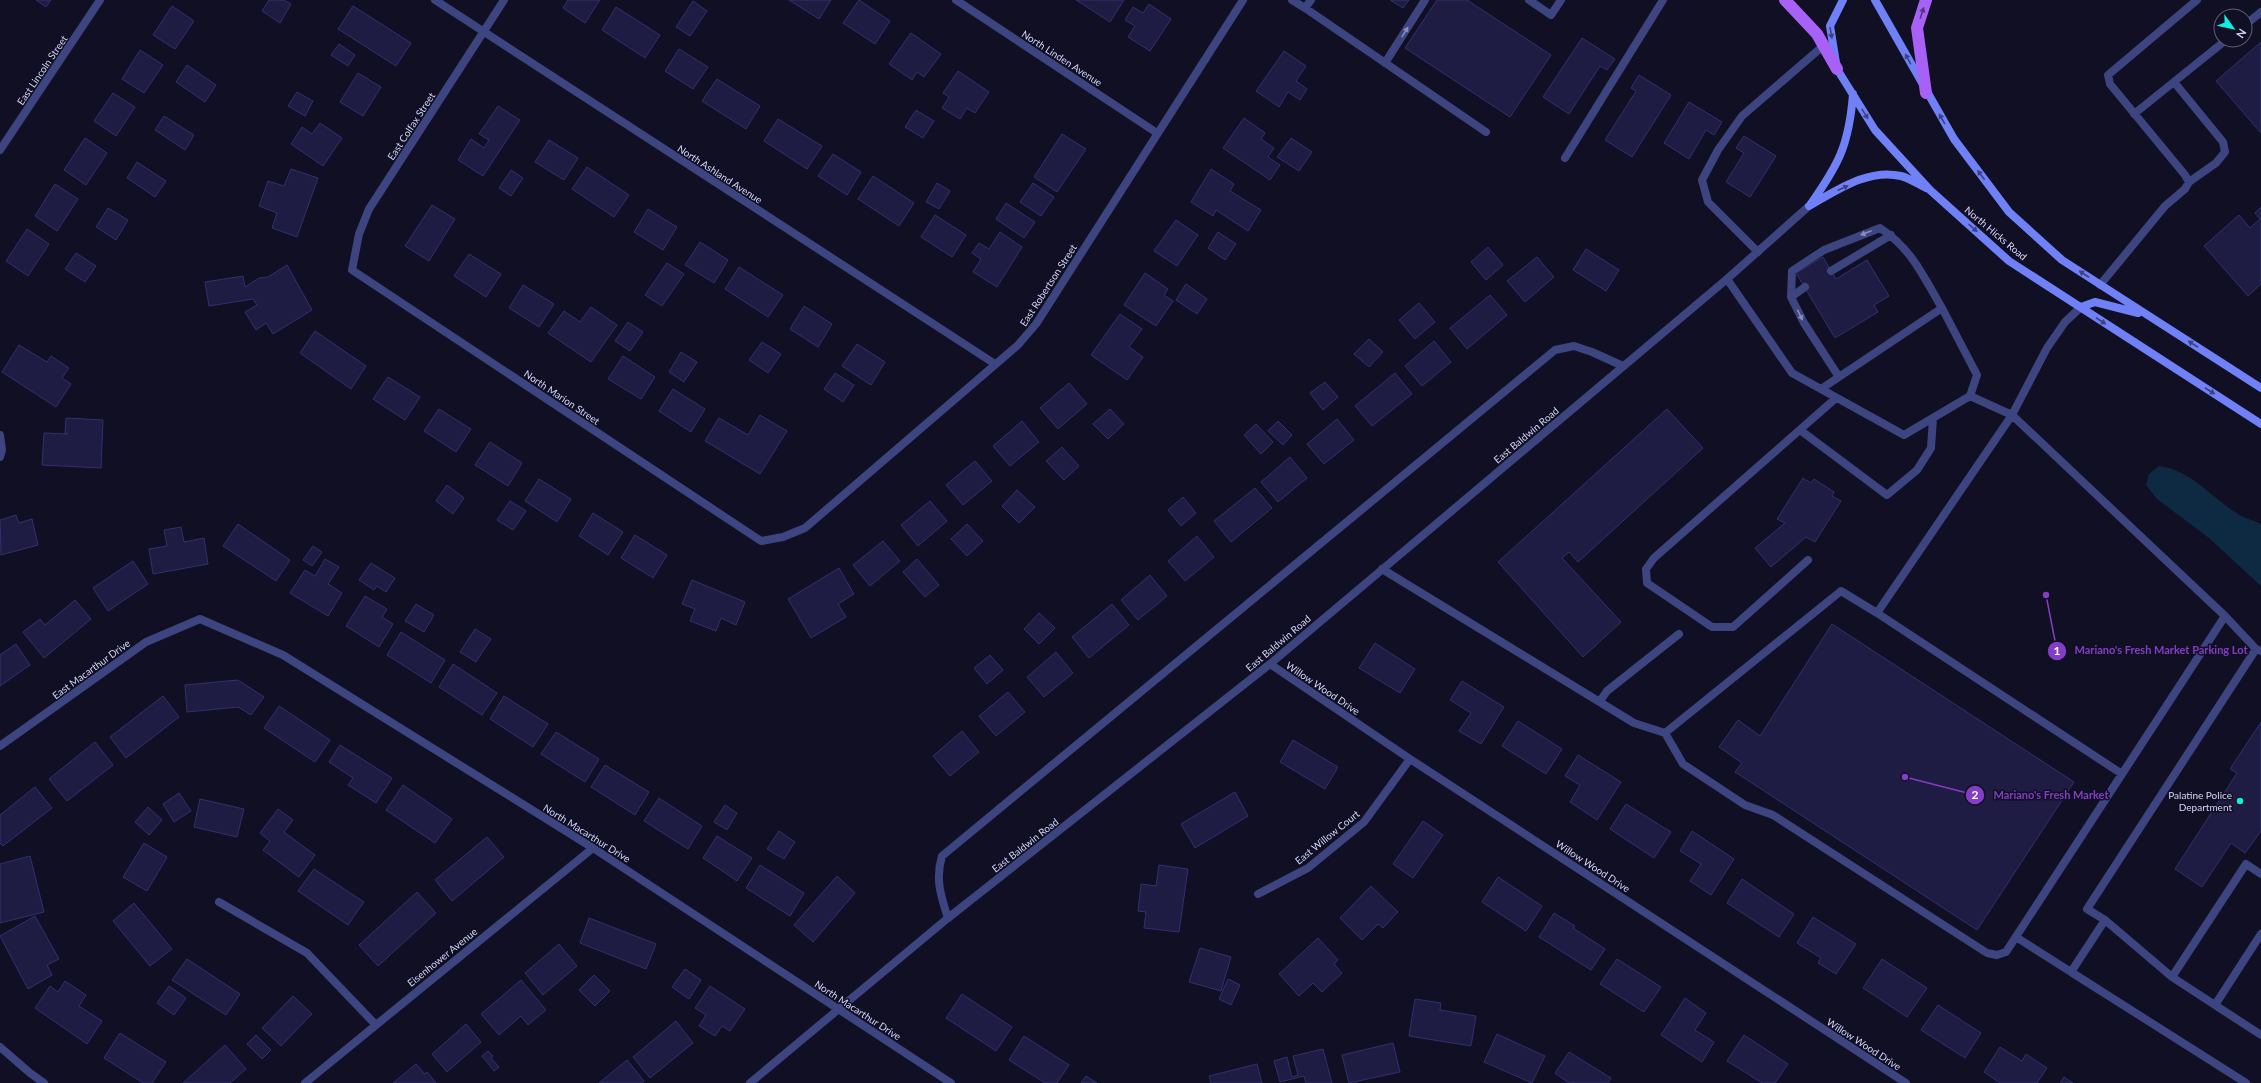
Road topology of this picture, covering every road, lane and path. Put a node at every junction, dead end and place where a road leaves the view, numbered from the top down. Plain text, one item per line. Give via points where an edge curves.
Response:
1 (100, 0) edge
2 (435, 0) edge
3 (504, 0) edge
4 (956, 0) edge
5 (1243, 0) edge
6 (1292, 0) edge
7 (1311, 0) edge
8 (1425, 0) edge
9 (1529, 0) edge
10 (1561, 0) edge
11 (1663, 0) edge
12 (1785, 0) edge
13 (1843, 0) edge
14 (1876, 0) edge
15 (1926, 0) edge
16 (2197, 0) edge
17 (1305, 8) junction
18 (2261, 12) edge
19 (2253, 18) edge
20 (484, 32) junction
21 (1823, 46) junction
22 (2216, 48) edge
23 (1385, 63) junction
24 (1837, 69) junction
25 (2174, 82) junction
26 (1926, 93) junction
27 (1853, 94) junction
28 (2134, 114) junction
29 (1486, 132) dead end
30 (1157, 133) junction
31 (0, 150) edge
32 (1564, 158) dead end
33 (2188, 182) junction
34 (1930, 190) junction
35 (1809, 206) junction
36 (1890, 235) junction
37 (1758, 252) junction
38 (352, 270) joint
39 (1831, 271) dead end
40 (1727, 279) junction
41 (2100, 285) junction
42 (1805, 287) dead end
43 (1791, 297) junction
44 (2081, 307) junction
45 (1942, 308) junction
46 (2152, 318) junction
47 (995, 364) junction
48 (1623, 366) junction
49 (1839, 377) junction
50 (2261, 388) edge
51 (1821, 390) junction
52 (1970, 396) junction
53 (1836, 398) junction
54 (2012, 415) junction
55 (1933, 418) junction
56 (2261, 424) edge
57 (1800, 430) junction
58 (0, 435) edge
59 (0, 457) edge
60 (761, 541) joint
61 (1808, 560) dead end
62 (1382, 569) junction
63 (1876, 613) junction
64 (2225, 616) junction
65 (200, 619) joint
66 (1679, 634) dead end
67 (2259, 650) edge
68 (1270, 664) junction
69 (1600, 701) junction
70 (1665, 733) junction
71 (0, 746) edge
72 (1410, 759) junction
73 (2122, 774) junction
74 (593, 848) junction
75 (2261, 874) edge
76 (1258, 894) dead end
77 (219, 902) dead end
78 (948, 918) junction
79 (2105, 920) junction
80 (2261, 934) edge
81 (2016, 937) junction
82 (2071, 972) junction
83 (2172, 977) junction
84 (2215, 1005) junction
85 (838, 1010) junction
86 (375, 1024) junction
87 (2261, 1035) edge
88 (0, 1047) edge
89 (44, 1083) edge
90 (304, 1083) edge
91 (750, 1083) edge
92 (951, 1083) edge
93 (1906, 1083) edge
94 (2246, 1083) edge

1 - 31 street, East Lincoln Street
2 - 20 street, North Ashland Avenue
3 - 20 street, East Colfax Street
4 - 30 street, North Linden Avenue
5 - 30 street, East Robertson Street
6 - 17 street
7 - 17 street
23 -> 8 street
9 - 10 street via 1551,15
11 - 32 street
12 - 21 main road via 1817,34
13 -> 24 main road, North Hicks Road via 1830,26
26 -> 14 main road
26 -> 15 main road via 1917,28
16 - 28 street via 2108,75 2110,84
17 - 23 street
18 - 19 street
20 - 38 street, East Colfax Street via 369,209 359,234
20 - 47 street, North Ashland Avenue
21 - 24 main road
21 - 37 street via 1742,116 1718,150 1702,180 1708,202
22 - 25 street
23 - 29 street
24 - 27 main road, North Hicks Road
25 - 28 street
25 - 33 street via 2223,142 2225,152 2216,163
41 -> 26 main road via 2062,260 2009,212 1954,139
27 -> 34 main road, North Hicks Road via 1875,130
27 - 35 main road via 1851,121 1835,169
28 - 33 street via 2186,175
30 - 47 street, East Robertson Street via 1036,324 1018,345
33 - 41 street via 2185,189 2165,206
35 -> 34 main road via 1873,175 1901,176
34 -> 44 main road, North Hicks Road via 2009,261
35 - 37 street, East Baldwin Road
36 - 39 street
36 -> 43 street via 1880,228 1824,250 1792,271
36 - 45 street via 1909,252
37 - 40 street, East Baldwin Road
38 - 60 street, North Marion Street
40 - 48 street, East Baldwin Road
40 - 51 street via 1792,373
41 - 46 main road
42 - 43 street
43 -> 49 street via 1804,323
44 - 46 main road via 2095,302 2118,306
44 - 54 street via 2065,322 2047,348
44 -> 56 main road, North Hicks Road
45 - 49 street
45 - 52 street via 1977,374
50 -> 46 main road
47 - 60 street, East Robertson Street via 804,528 783,537
48 - 62 street, East Baldwin Road
48 - 78 street via 1574,346 1555,350 1548,355 942,856 938,870 940,893
49 - 51 street
51 - 53 street
52 - 54 street
52 - 55 street
53 - 55 street via 1904,435
53 - 57 street
54 - 63 street
54 - 64 street
55 - 57 street via 1931,448 1917,470 1887,495
57 - 61 street via 1654,558 1646,569 1648,583 1712,627 1733,627
58 - 59 street
62 - 68 street, East Baldwin Road
62 - 69 street
63 - 70 street via 1841,591
63 - 73 street
64 - 67 street
64 - 73 street
65 - 71 street, East Macarthur Drive via 146,642
65 - 74 street, North Macarthur Drive via 283,655
66 - 69 street via 1607,691
67 - 79 street via 2087,909
68 - 72 street, Willow Wood Drive
68 - 78 street, East Baldwin Road
69 - 70 street via 1634,723
70 - 81 street via 1683,764 1745,805 1773,815 1987,953 1997,955 2006,952
72 - 76 street, East Willow Court via 1364,822 1308,868
72 - 93 street, Willow Wood Drive
73 - 81 street
74 - 85 street, North Macarthur Drive
74 - 86 street, Eisenhower Avenue
75 - 83 street via 2246,864
77 - 86 street via 307,952
78 - 85 street, East Baldwin Road
79 - 82 street
79 - 83 street
80 - 84 street
81 - 82 street
82 - 94 street
83 - 84 street
84 - 87 street
85 - 91 street, East Baldwin Road
85 - 92 street, North Macarthur Drive
86 - 90 street, Eisenhower Avenue
88 - 89 street

